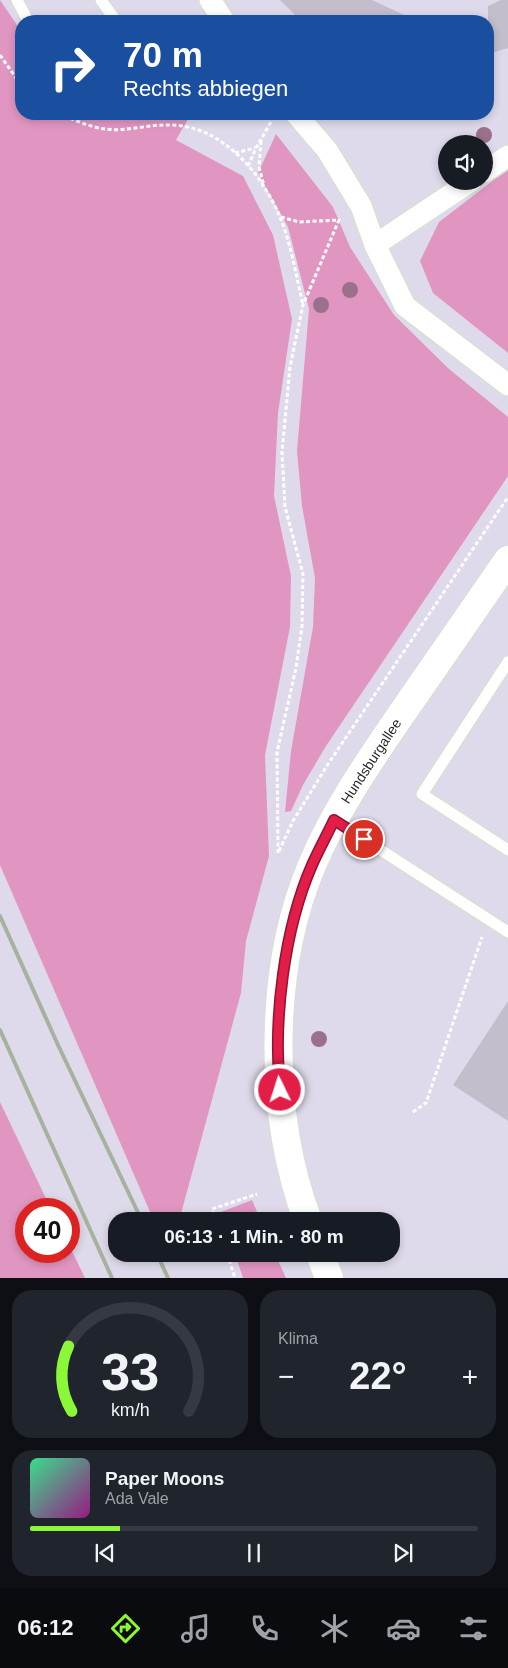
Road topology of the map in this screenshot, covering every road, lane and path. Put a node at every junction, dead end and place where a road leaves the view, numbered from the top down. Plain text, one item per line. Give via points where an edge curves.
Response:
1 (17, 0) edge
2 (101, 0) edge
3 (25, 15) edge
4 (112, 15) edge
5 (0, 55) edge
6 (15, 76) edge
7 (77, 120) edge
8 (272, 120) edge
9 (301, 120) edge
10 (262, 137) junction
11 (256, 148) junction
12 (236, 152) junction
13 (508, 156) edge
14 (248, 166) junction
15 (493, 166) edge
16 (265, 190) junction
17 (458, 190) edge
18 (281, 217) junction
19 (375, 245) junction
20 (303, 305) junction
21 (508, 385) edge
22 (508, 497) edge
23 (508, 560) edge
24 (508, 662) edge
25 (334, 820) junction
26 (508, 850) edge
27 (488, 920) junction
28 (508, 932) edge
29 (414, 1112) dead end
30 (258, 1194) dead end
31 (213, 1212) edge
32 (305, 1212) edge
33 (230, 1262) edge
34 (323, 1262) edge
35 (235, 1278) edge
36 (330, 1278) edge

1 - 3 lane
2 - 4 lane
5 - 6 path
7 - 12 path via 106,129 192,126
8 - 10 path
9 - 19 street via 327,150 361,206
10 - 11 path
10 - 16 path via 259,167
11 - 12 path
11 - 14 path
12 - 14 path
13 - 15 street
14 - 16 path
16 - 18 path
17 - 19 street
18 - 20 path
18 - 20 path via 299,222 338,220
19 - 21 street via 405,306
20 - 22 path via 290,367 282,452 285,507 303,574 296,668 277,752 278,853 293,821 328,764
23 - 25 street, Hundsburgallee via 370,759
24 - 26 lane via 422,794
25 - 27 lane
25 - 32 street, Hundsburgallee via 312,866 297,911 286,959 280,1022 278,1073 284,1125
27 - 28 lane
27 - 29 path via 426,1104
30 - 31 path via 212,1209
33 - 35 path
34 - 36 street

